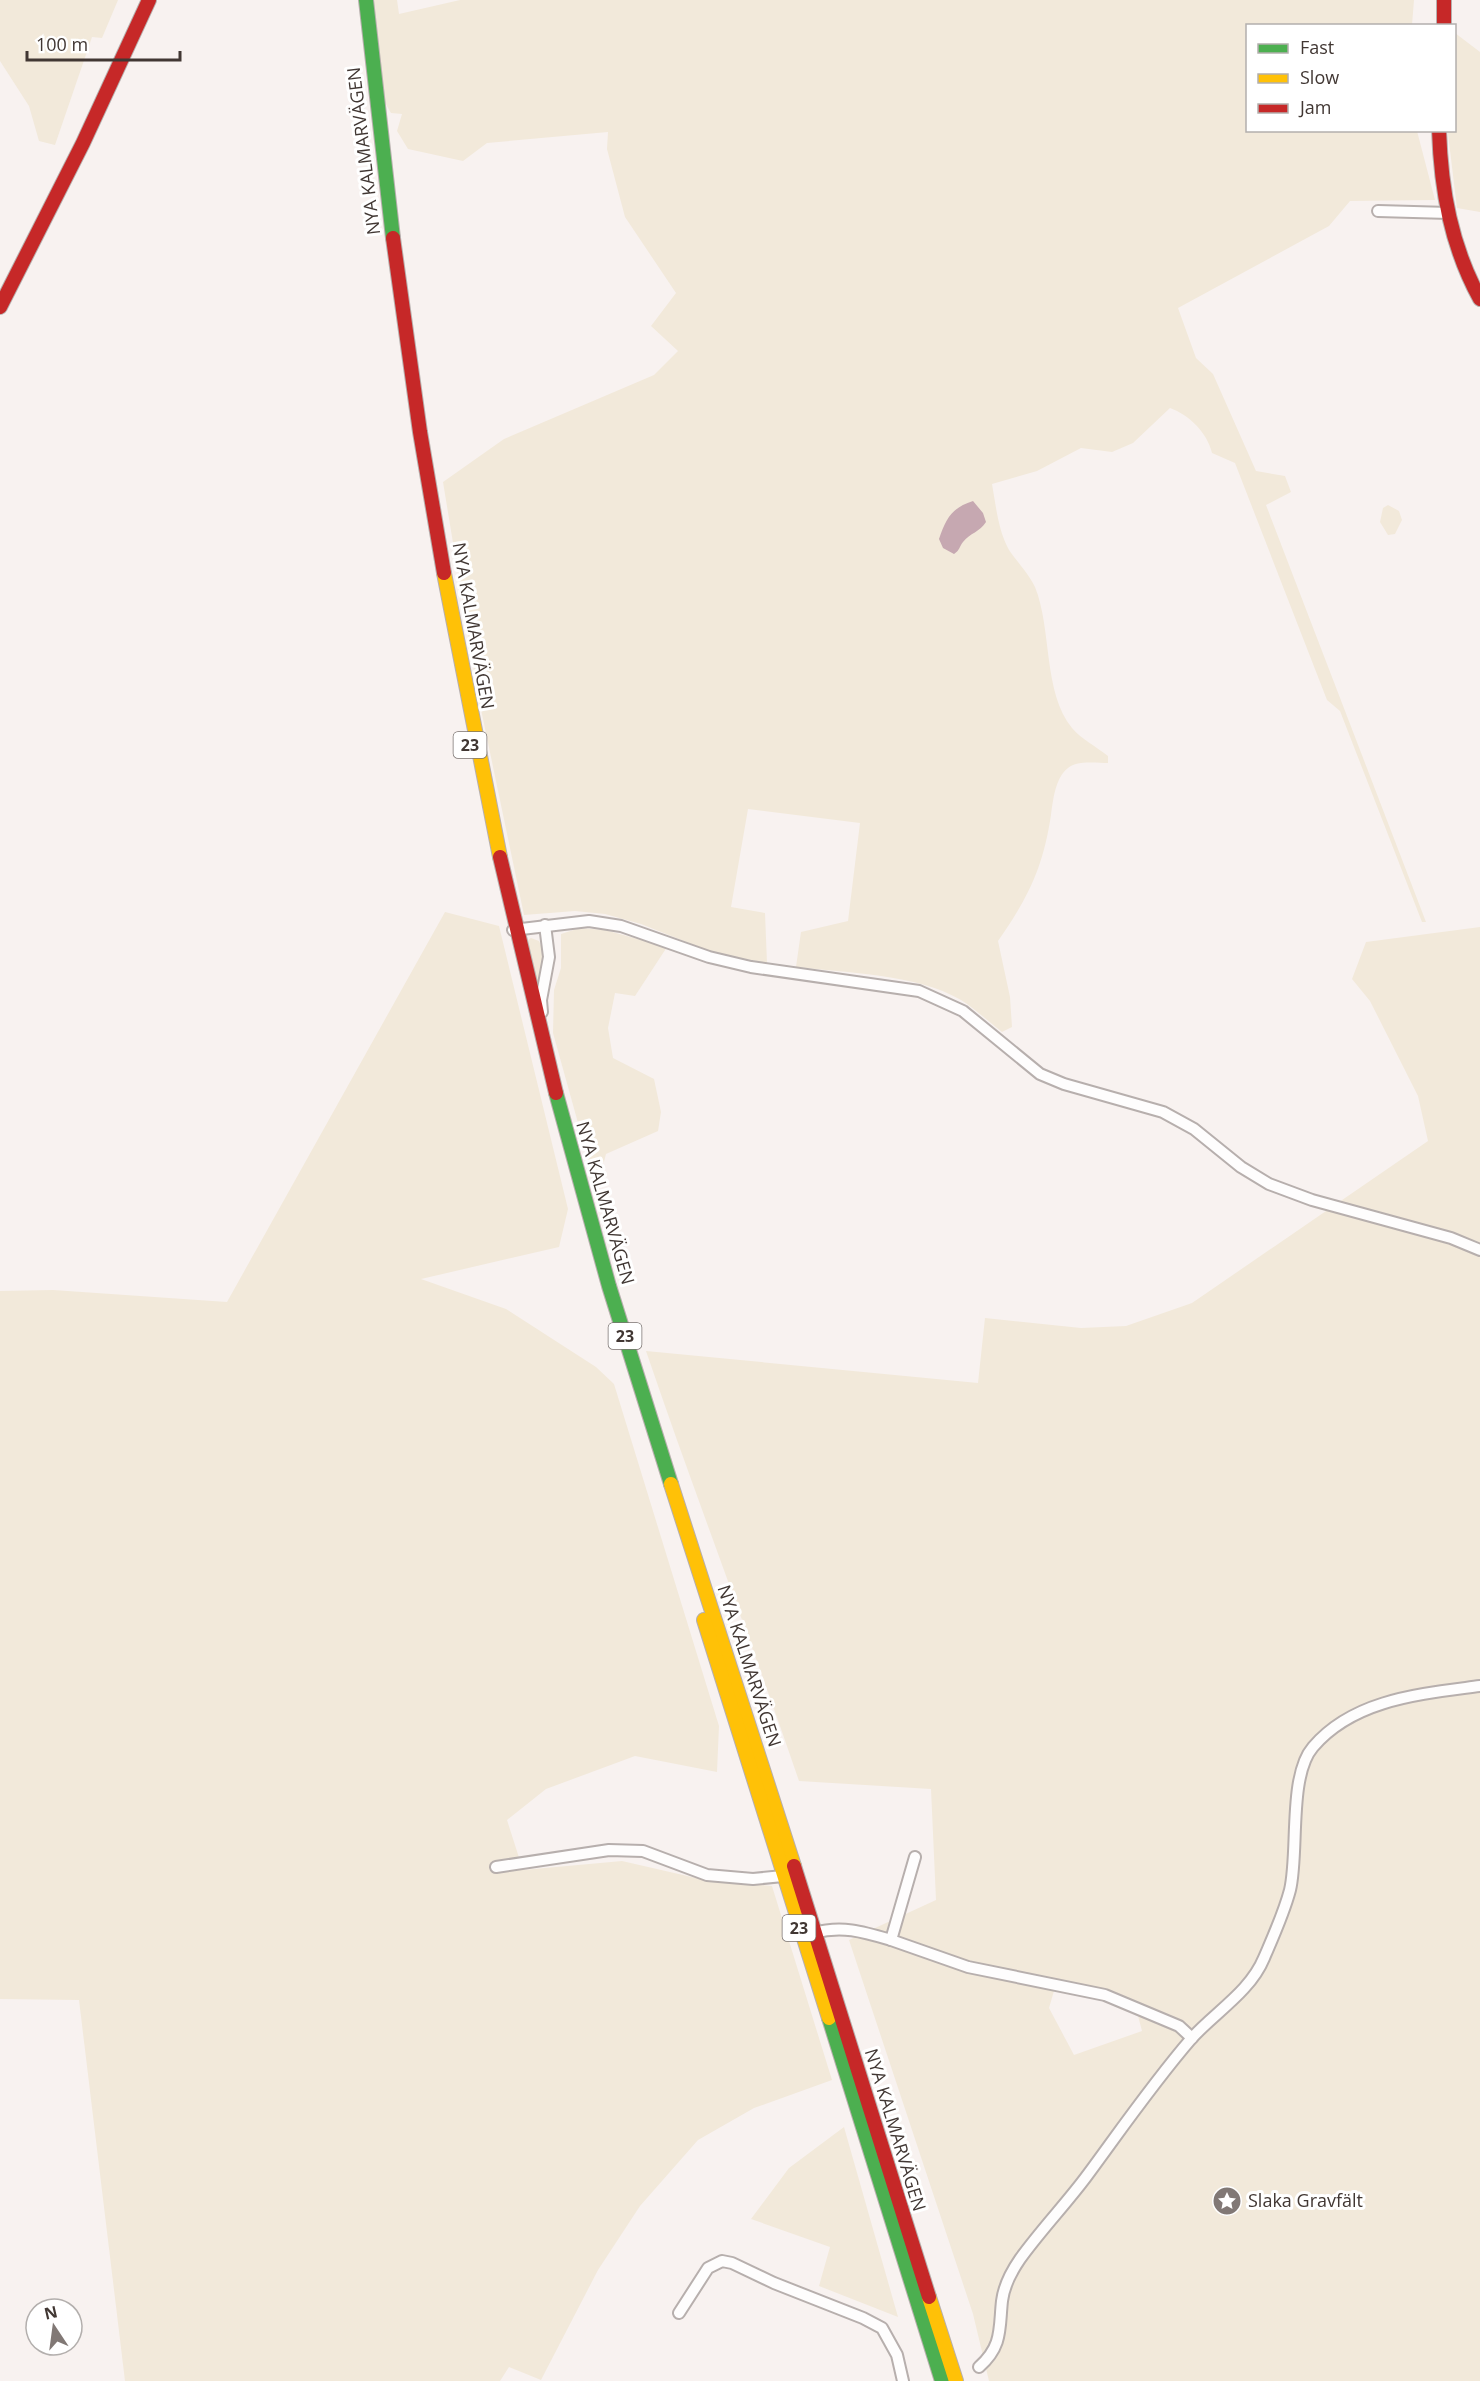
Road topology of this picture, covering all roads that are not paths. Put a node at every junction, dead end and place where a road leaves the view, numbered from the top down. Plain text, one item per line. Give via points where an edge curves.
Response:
1 (138, 0) edge
2 (149, 0) edge
3 (358, 0) edge
4 (366, 0) edge
5 (1444, 0) edge
6 (1444, 24) edge
7 (1439, 132) edge
8 (1378, 212) dead end
9 (1449, 213) junction
10 (0, 285) edge
11 (1480, 299) edge
12 (0, 307) edge
13 (545, 925) junction
14 (514, 930) junction
15 (544, 1042) junction
16 (1480, 1250) edge
17 (1480, 1686) edge
18 (915, 1857) dead end
19 (496, 1867) dead end
20 (783, 1876) junction
21 (814, 1933) junction
22 (891, 1940) junction
23 (1192, 2038) junction
24 (679, 2313) dead end
25 (979, 2367) dead end
26 (903, 2381) edge
27 (942, 2381) edge
28 (956, 2381) edge

1 - 10 main road
2 - 12 main road via 83,143
3 - 14 main road, NYA KALMARVÄGEN / 23 via 394,312 464,713
4 - 14 main road, NYA KALMARVÄGEN / 23 via 379,144 401,310 468,702
5 - 6 main road
7 - 9 main road
8 - 9 street
9 - 11 main road via 1464,267
13 - 14 street
13 - 15 street via 549,957 541,1000
13 - 16 street via 589,921 621,926 709,957 752,967 899,987 936,997 963,1011 1040,1074 1163,1112 1194,1129 1269,1184
14 - 15 main road, NYA KALMARVÄGEN / 23
14 - 20 main road, NYA KALMARVÄGEN / 23 via 562,1149
15 - 21 main road, NYA KALMARVÄGEN / 23 via 570,1148 638,1380
17 - 23 street via 1403,1697 1366,1709 1331,1729 1311,1749 1300,1775 1290,1889 1263,1960 1254,1976
18 - 22 street
19 - 20 street via 609,1850 643,1851 707,1875 753,1879
20 - 27 main road, NYA KALMARVÄGEN / 23
21 - 22 street via 849,1928
21 - 28 main road, NYA KALMARVÄGEN / 23
22 - 23 street via 968,1967 1105,1995 1179,2026
23 - 25 street via 1008,2278 1002,2301 1002,2326 989,2358
24 - 26 street via 708,2268 732,2262 882,2328 897,2355

